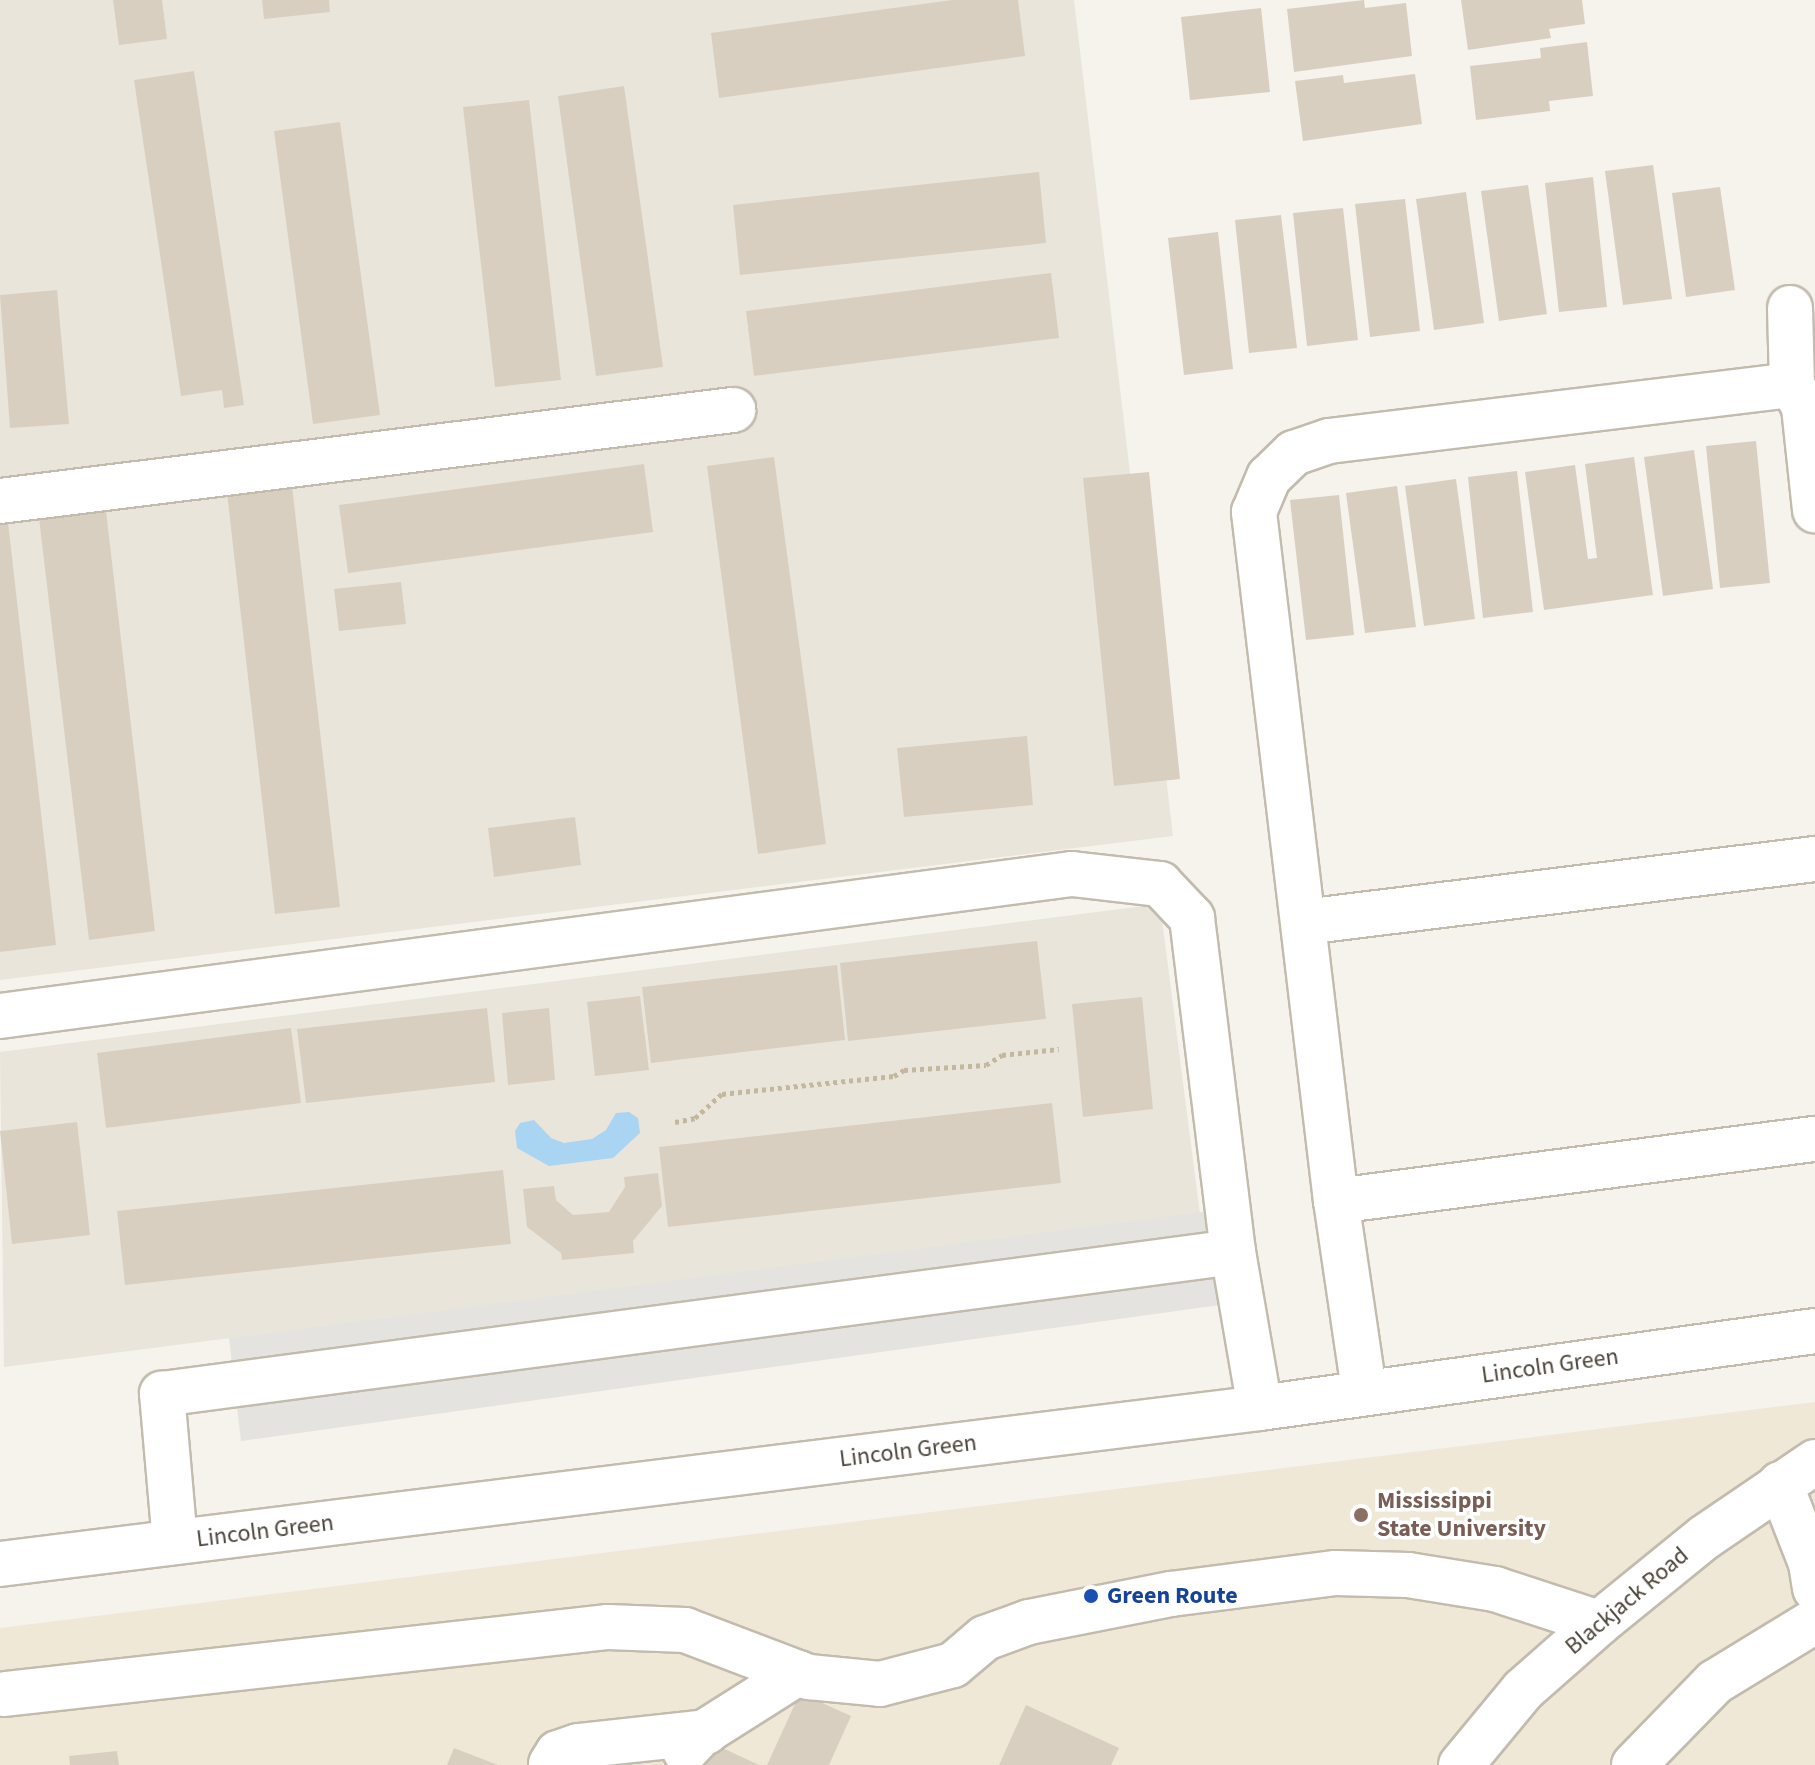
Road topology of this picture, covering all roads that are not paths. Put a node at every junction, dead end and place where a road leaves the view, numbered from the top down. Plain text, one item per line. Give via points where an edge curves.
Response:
1 (1790, 308) dead end
2 (1792, 385) junction
3 (733, 410) dead end
4 (0, 501) edge
5 (1815, 510) edge
6 (1815, 859) edge
7 (1304, 922) junction
8 (0, 1016) edge
9 (1815, 1139) edge
10 (1336, 1201) junction
11 (1233, 1252) junction
12 (1815, 1331) edge
13 (1364, 1390) junction
14 (1260, 1408) junction
15 (1798, 1473) edge
16 (175, 1542) junction
17 (0, 1564) edge
18 (1815, 1589) edge
19 (1815, 1621) edge
20 (1599, 1623) junction
21 (798, 1673) junction
22 (5, 1694) dead end
23 (670, 1749) edge
24 (551, 1764) edge
25 (1461, 1765) edge
26 (1634, 1765) edge

1 - 2 street
2 - 5 street via 1804,407
2 - 7 street via 1329,441 1294,453 1269,477 1254,512
3 - 4 street
6 - 7 street
7 - 10 street
8 - 11 street via 1072,874 1160,884 1192,918
9 - 10 street
10 - 13 street
11 - 14 street
11 - 16 street via 162,1394
12 - 13 street, Lincoln Green
13 - 14 street, Lincoln Green
14 - 16 street, Lincoln Green
15 - 18 street
15 - 20 street, Blackjack Road
16 - 17 street, Lincoln Green
19 - 26 street via 1715,1682
20 - 21 street via 1495,1589 1408,1575 1336,1573 1171,1594 1029,1622 985,1638 953,1665 921,1677 880,1684
20 - 25 street, Blackjack Road via 1523,1690
21 - 22 street via 685,1630 608,1627
21 - 23 street
23 - 24 street via 578,1746 558,1753

